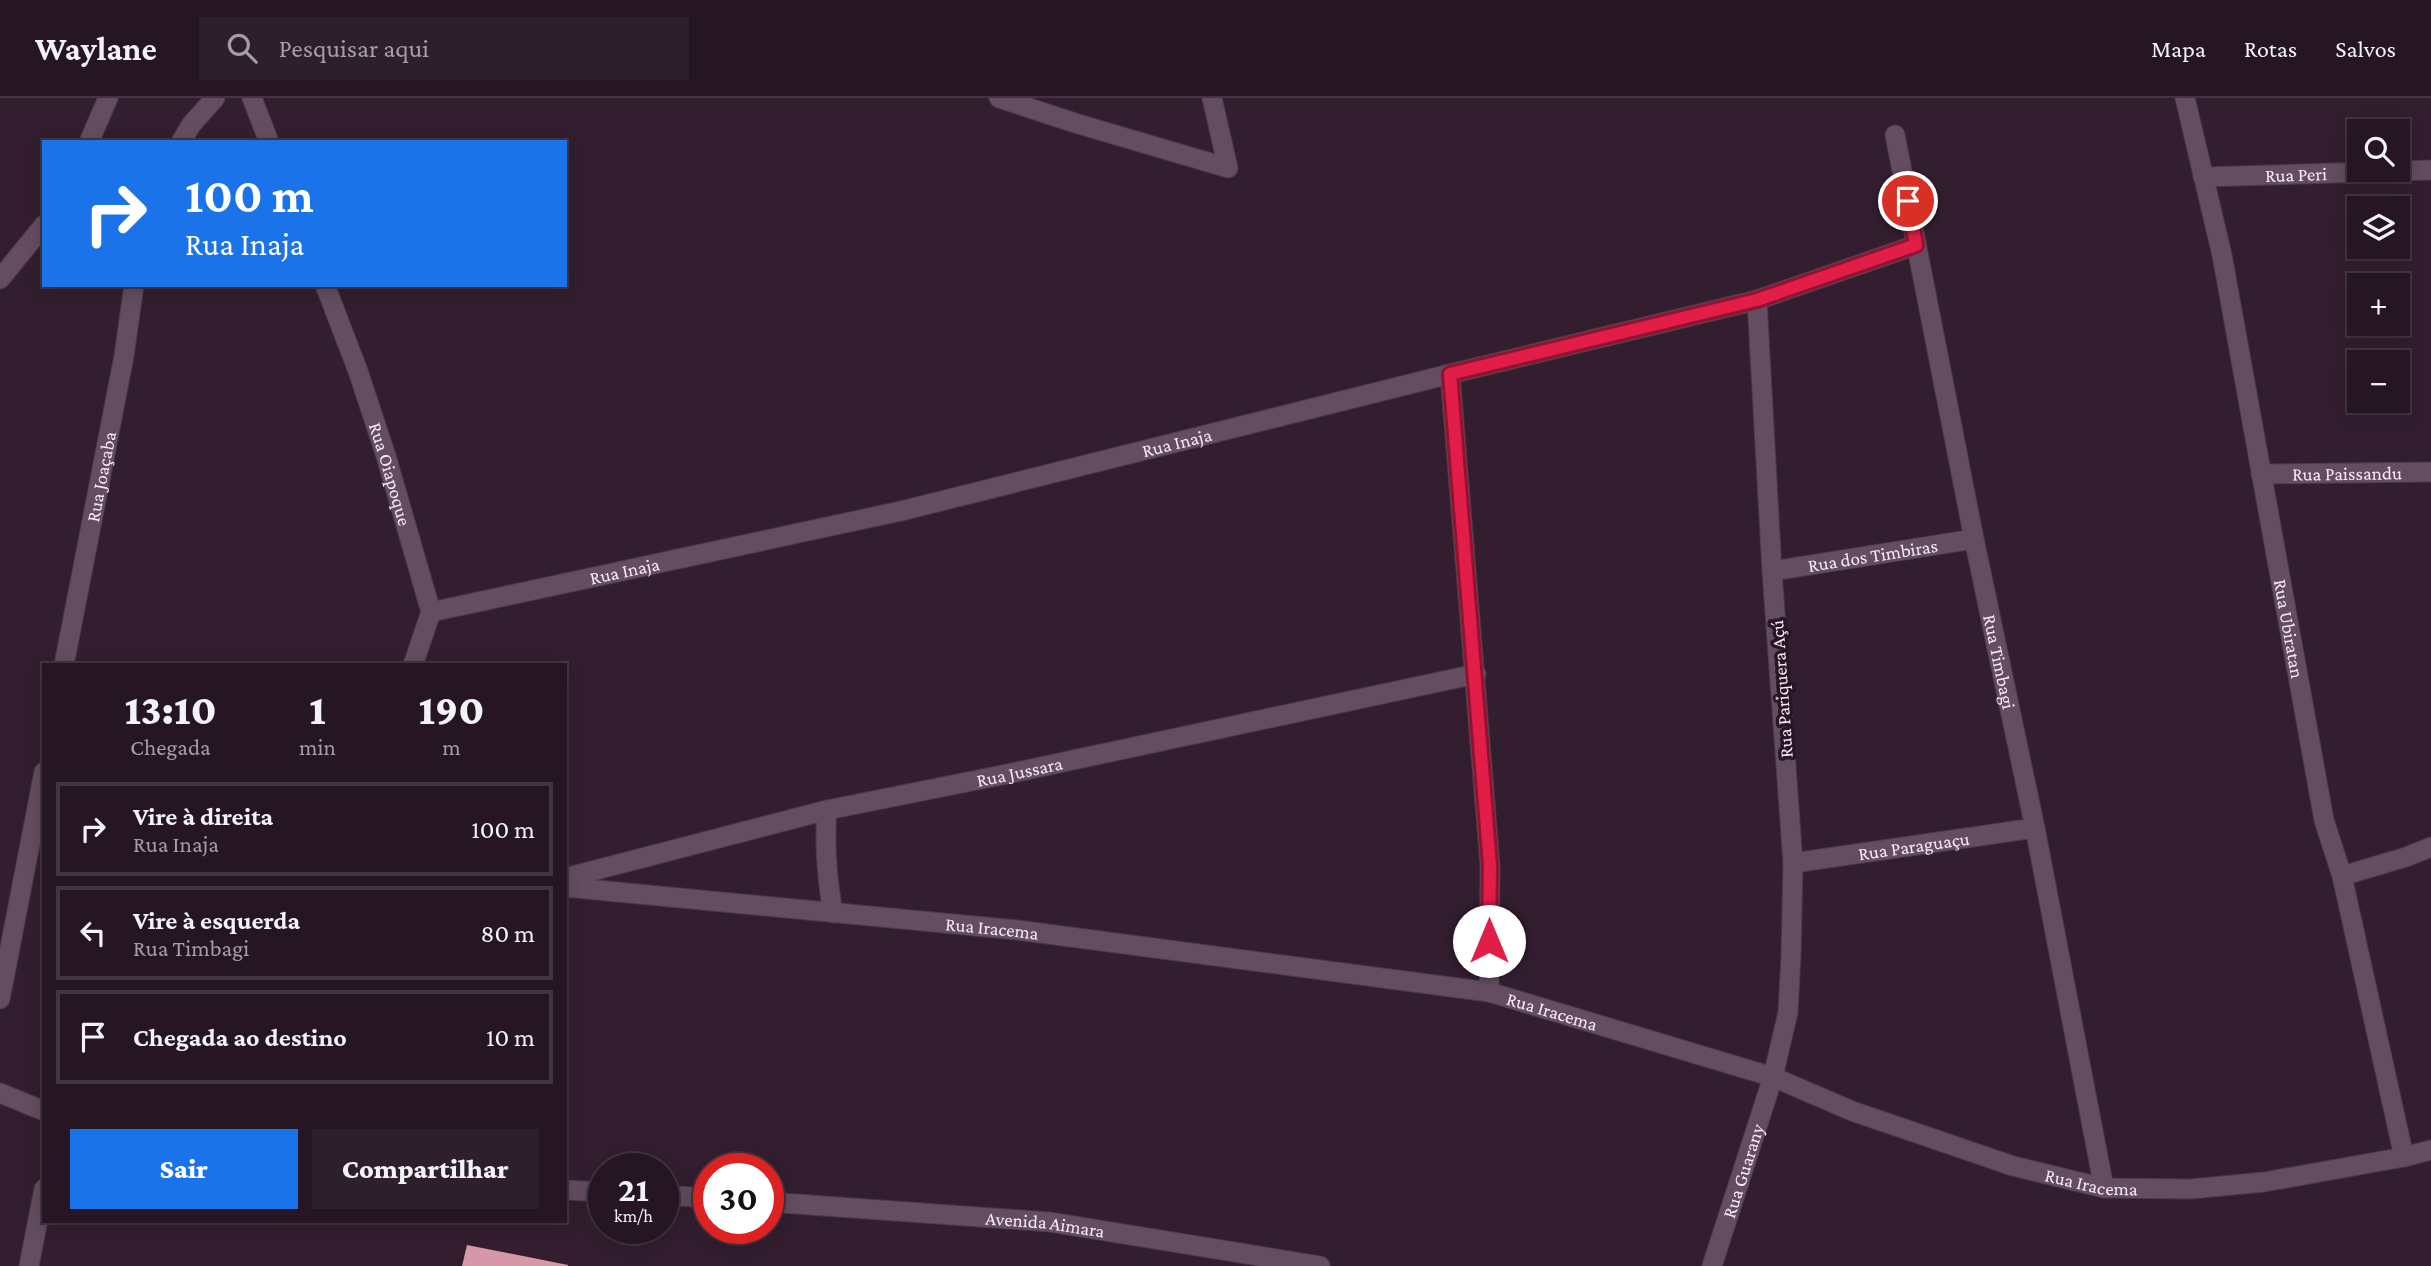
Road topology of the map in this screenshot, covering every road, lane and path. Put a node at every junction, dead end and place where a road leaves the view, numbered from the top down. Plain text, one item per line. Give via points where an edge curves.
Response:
1 (108, 98) edge
2 (215, 98) edge
3 (251, 98) edge
4 (999, 98) edge
5 (1212, 98) edge
6 (2185, 98) edge
7 (1895, 135) dead end
8 (90, 140) edge
9 (182, 140) edge
10 (268, 140) edge
11 (2431, 170) edge
12 (2203, 177) junction
13 (42, 227) edge
14 (1916, 245) junction
15 (0, 279) edge
16 (134, 287) edge
17 (326, 287) edge
18 (1757, 300) junction
19 (1450, 374) junction
20 (2431, 472) edge
21 (2262, 474) junction
22 (1974, 539) junction
23 (1772, 571) junction
24 (431, 611) junction
25 (65, 663) edge
26 (414, 663) edge
27 (1476, 674) junction
28 (42, 782) edge
29 (827, 810) junction
30 (2035, 828) junction
31 (2431, 847) edge
32 (1793, 863) junction
33 (2342, 876) junction
34 (567, 877) edge
35 (567, 887) edge
36 (833, 913) junction
37 (1489, 992) junction
38 (0, 999) edge
39 (1773, 1077) junction
40 (0, 1093) edge
41 (42, 1110) edge
42 (2431, 1150) edge
43 (2404, 1157) junction
44 (2104, 1188) junction
45 (567, 1189) edge
46 (588, 1191) edge
47 (42, 1199) edge
48 (784, 1203) edge
49 (29, 1266) edge
50 (1320, 1266) edge
51 (1712, 1266) edge

1 - 8 street
2 - 9 street
3 - 10 street
4 - 5 street via 1228,168
6 - 12 street, Rua Ubiratan
7 - 14 street, Rua Timbagi
11 - 12 street, Rua Peri
12 - 21 street, Rua Ubiratan
13 - 15 street
14 - 18 street, Rua Inaja
14 - 22 street, Rua Timbagi
16 - 25 street, Rua Joaçaba
17 - 24 street, Rua Oiapoque via 378,432
18 - 19 street, Rua Inaja
18 - 23 street, Rua Pariquera Açú
19 - 24 street, Rua Inaja via 901,511
19 - 27 street
20 - 21 street, Rua Paissandu
21 - 33 street, Rua Ubiratan via 2324,820
22 - 23 street, Rua dos Timbiras
22 - 30 street, Rua Timbagi
23 - 32 street, Rua Pariquera Açú
24 - 26 street
27 - 29 street, Rua Jussara
27 - 37 street via 1490,865
28 - 38 street
29 - 34 street, Rua Jussara
29 - 36 street via 827,877
30 - 32 street, Rua Paraguaçu
30 - 44 street, Rua Timbagi
31 - 33 street
32 - 39 street, Rua Pariquera Açú via 1788,1012
33 - 43 street, Rua Ubiratan
35 - 36 street, Rua Iracema
36 - 37 street, Rua Iracema via 1017,930
37 - 39 street, Rua Iracema
39 - 44 street, Rua Iracema via 1852,1111 2013,1166
39 - 51 street, Rua Guarany
40 - 41 street
42 - 43 street, Rua Iracema
43 - 44 street, Rua Iracema via 2263,1182 2191,1189
45 - 46 street
47 - 49 street
48 - 50 street, Avenida Aimara via 1050,1222

